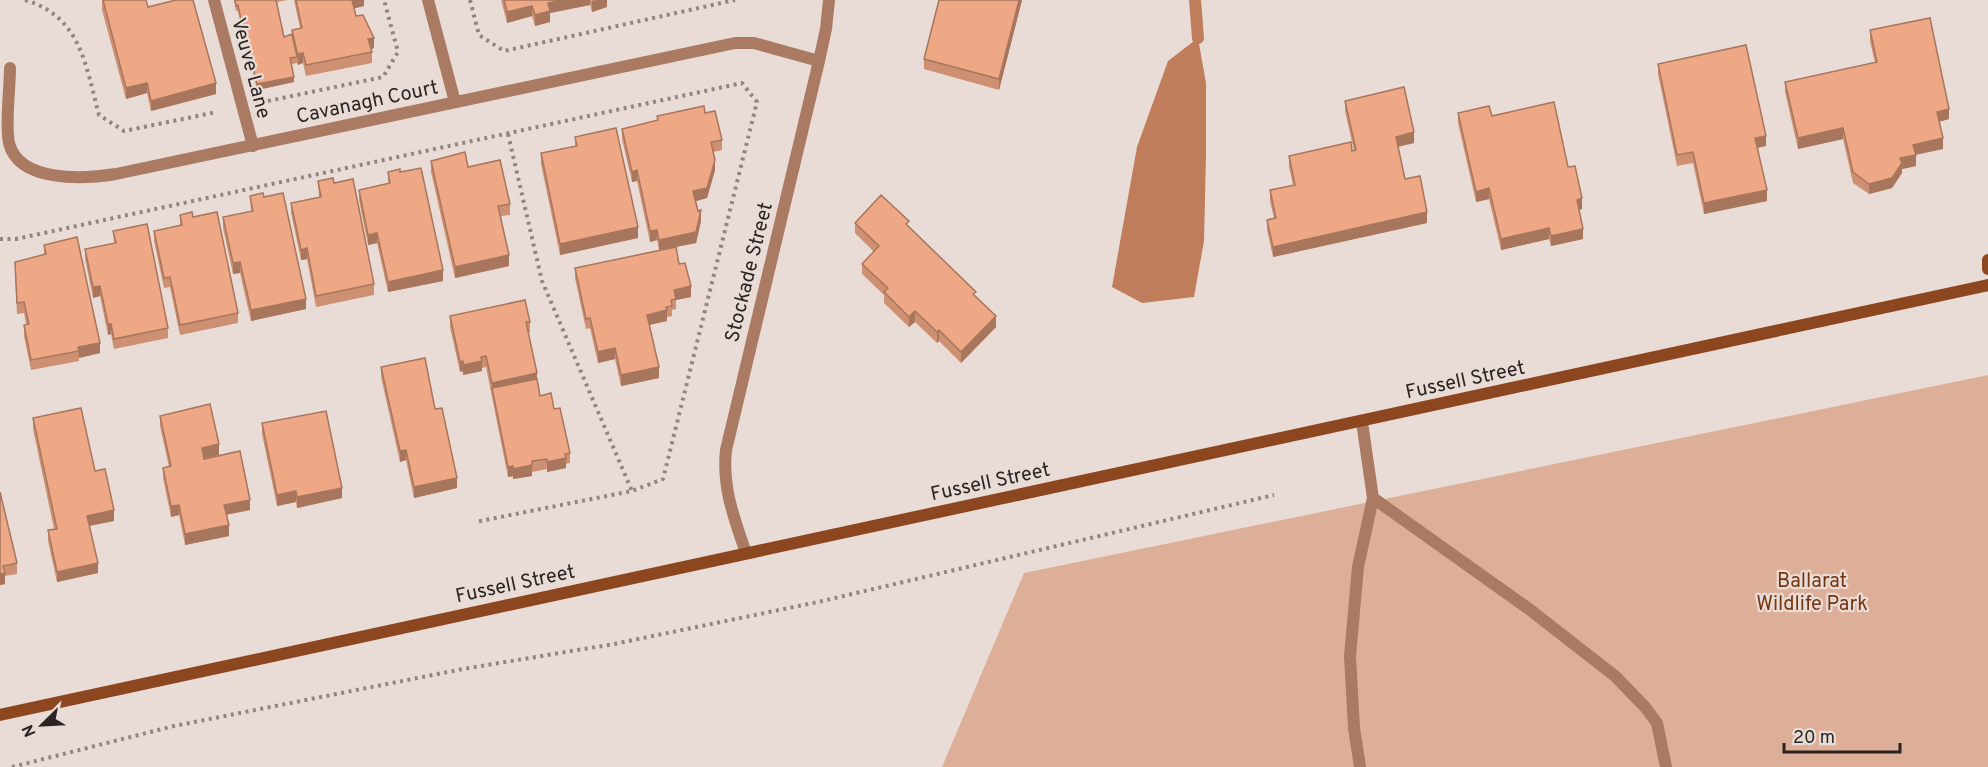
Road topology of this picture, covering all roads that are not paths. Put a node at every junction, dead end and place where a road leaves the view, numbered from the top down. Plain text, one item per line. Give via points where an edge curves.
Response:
1 (214, 0) edge
2 (428, 0) edge
3 (829, 0) edge
4 (819, 62) junction
5 (10, 68) dead end
6 (455, 102) junction
7 (252, 146) junction
8 (1988, 260) edge
9 (1988, 269) edge
10 (1988, 285) edge
11 (1362, 422) junction
12 (1373, 498) junction
13 (746, 553) junction
14 (0, 715) edge
15 (1360, 767) edge
16 (1666, 767) edge

1 - 7 street, Veuve Lane
2 - 6 street
3 - 4 street, Stockade Street
4 - 6 street, Cavanagh Court via 754,43 735,43
4 - 13 street, Stockade Street via 726,450 727,494
5 - 7 street, Cavanagh Court via 9,141 17,159 30,169 58,175 103,176
6 - 7 street, Cavanagh Court
8 - 9 street
10 - 11 street, Fussell Street
11 - 12 street
11 - 13 street, Fussell Street
12 - 15 street via 1358,567 1350,657
12 - 16 street via 1529,609 1615,676 1656,723
13 - 14 street, Fussell Street

